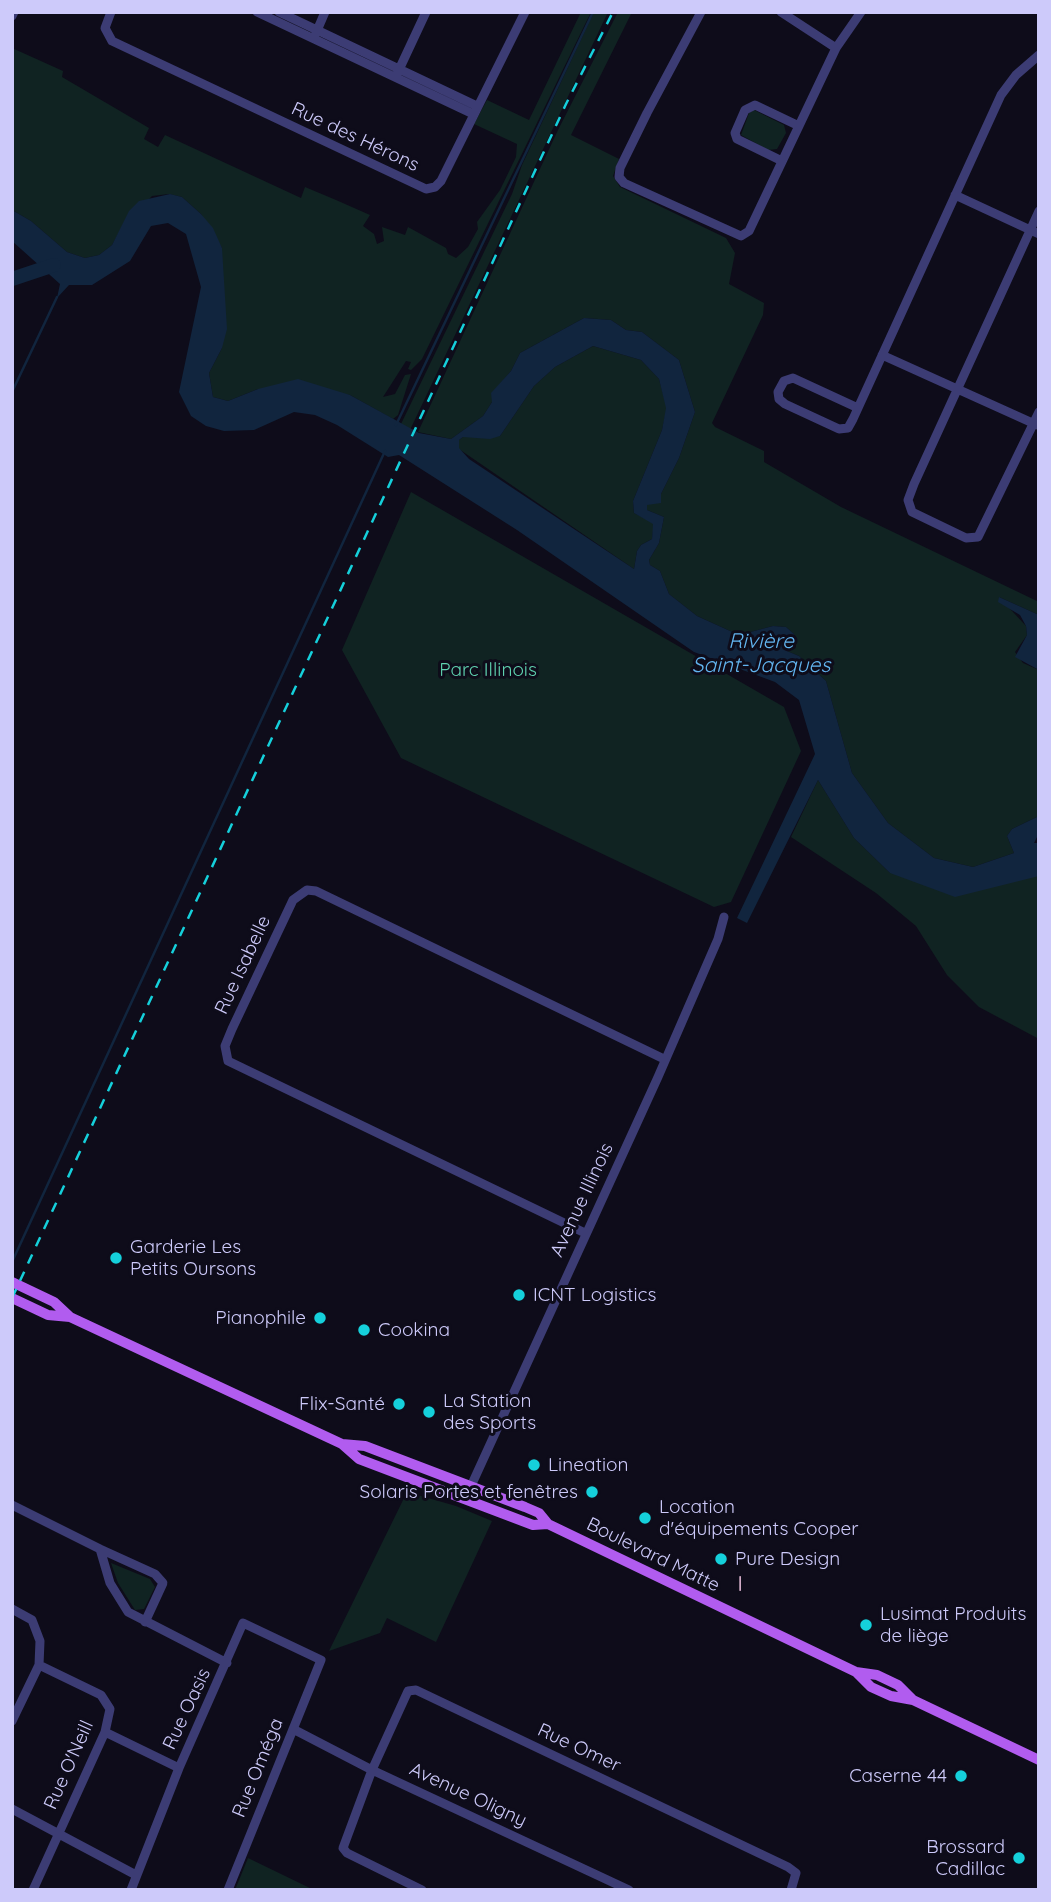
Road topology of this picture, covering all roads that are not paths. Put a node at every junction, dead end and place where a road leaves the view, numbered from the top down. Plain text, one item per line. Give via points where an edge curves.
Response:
1 (111, 12) edge
2 (257, 12) edge
3 (279, 12) edge
4 (326, 12) edge
5 (426, 12) edge
6 (525, 12) edge
7 (701, 12) edge
8 (781, 12) edge
9 (861, 12) edge
10 (315, 34) junction
11 (836, 48) junction
12 (1039, 55) edge
13 (397, 73) junction
14 (475, 110) junction
15 (799, 126) junction
16 (782, 161) junction
17 (955, 195) junction
18 (1039, 211) edge
19 (1034, 232) edge
20 (882, 355) junction
21 (958, 388) junction
22 (858, 408) junction
23 (1039, 412) edge
24 (1036, 425) edge
25 (724, 917) dead end
26 (664, 1059) junction
27 (584, 1233) junction
28 (12, 1282) edge
29 (12, 1298) edge
30 (70, 1317) junction
31 (342, 1444) junction
32 (471, 1485) junction
33 (466, 1497) junction
34 (12, 1505) edge
35 (548, 1524) junction
36 (100, 1549) junction
37 (12, 1609) edge
38 (145, 1622) junction
39 (321, 1660) joint
40 (227, 1663) junction
41 (39, 1665) junction
42 (14, 1714) edge
43 (293, 1729) junction
44 (106, 1732) junction
45 (1039, 1760) edge
46 (179, 1768) junction
47 (372, 1770) junction
48 (12, 1809) edge
49 (57, 1835) junction
50 (136, 1875) junction
51 (627, 1889) edge
52 (33, 1890) edge
53 (131, 1890) edge
54 (228, 1890) edge
55 (422, 1890) edge
56 (792, 1890) edge

1 - 14 street, Rue des Hérons via 105,28 112,41 426,189 441,181
2 - 10 street
3 - 10 street
4 - 10 street
5 - 13 street
6 - 14 street, Rue des Hérons
7 - 16 street via 647,113 620,177 624,183 741,236 749,231
8 - 11 street
9 - 11 street
10 - 13 street
11 - 15 street
12 - 17 street via 1001,95
13 - 14 street
15 - 16 street
15 - 16 street via 755,105 745,110 735,133 737,139
17 - 19 street
17 - 20 street
18 - 19 street
19 - 21 street
20 - 21 street
20 - 22 street
21 - 24 street
21 - 24 street via 908,500 912,512 933,523 966,538 978,537
22 - 22 street via 848,428 842,430 781,401 778,391 784,381 793,378
23 - 24 street
25 - 26 street, Avenue Illinois
26 - 27 street, Avenue Illinois
26 - 27 street, Rue Isabelle via 307,890 293,900 232,1029 225,1055 237,1066
27 - 32 street, Avenue Illinois
28 - 30 main road, Boulevard Matte via 54,1301
29 - 30 main road, Boulevard Matte via 48,1315
30 - 31 main road, Boulevard Matte
31 - 32 main road, Boulevard Matte via 365,1446
31 - 33 main road, Boulevard Matte via 359,1459
32 - 33 street, Avenue Illinois
32 - 35 main road, Boulevard Matte via 539,1513
33 - 35 main road, Boulevard Matte via 533,1525
34 - 36 street
35 - 45 main road, Boulevard Matte via 856,1672 871,1687 913,1699
36 - 38 street via 110,1583 128,1612
36 - 38 street via 155,1574 163,1583
37 - 41 street via 32,1620 40,1640
38 - 40 street
39 - 40 street, Rue Oasis via 243,1623
39 - 43 street, Rue Oméga
40 - 46 street, Rue Oasis
41 - 42 street
41 - 44 street, Rue O'Neill via 101,1695 110,1709
43 - 47 street, Avenue Oligny
43 - 54 street, Rue Oméga
44 - 46 street
44 - 49 street, Rue O'Neill
46 - 50 street, Rue Oasis
47 - 51 street, Avenue Oligny
47 - 55 street via 343,1848
47 - 56 street, Rue Omer via 404,1696 408,1690 416,1690 788,1867 796,1873
48 - 49 street
49 - 50 street
49 - 52 street, Rue O'Neill
50 - 53 street, Rue Oasis

